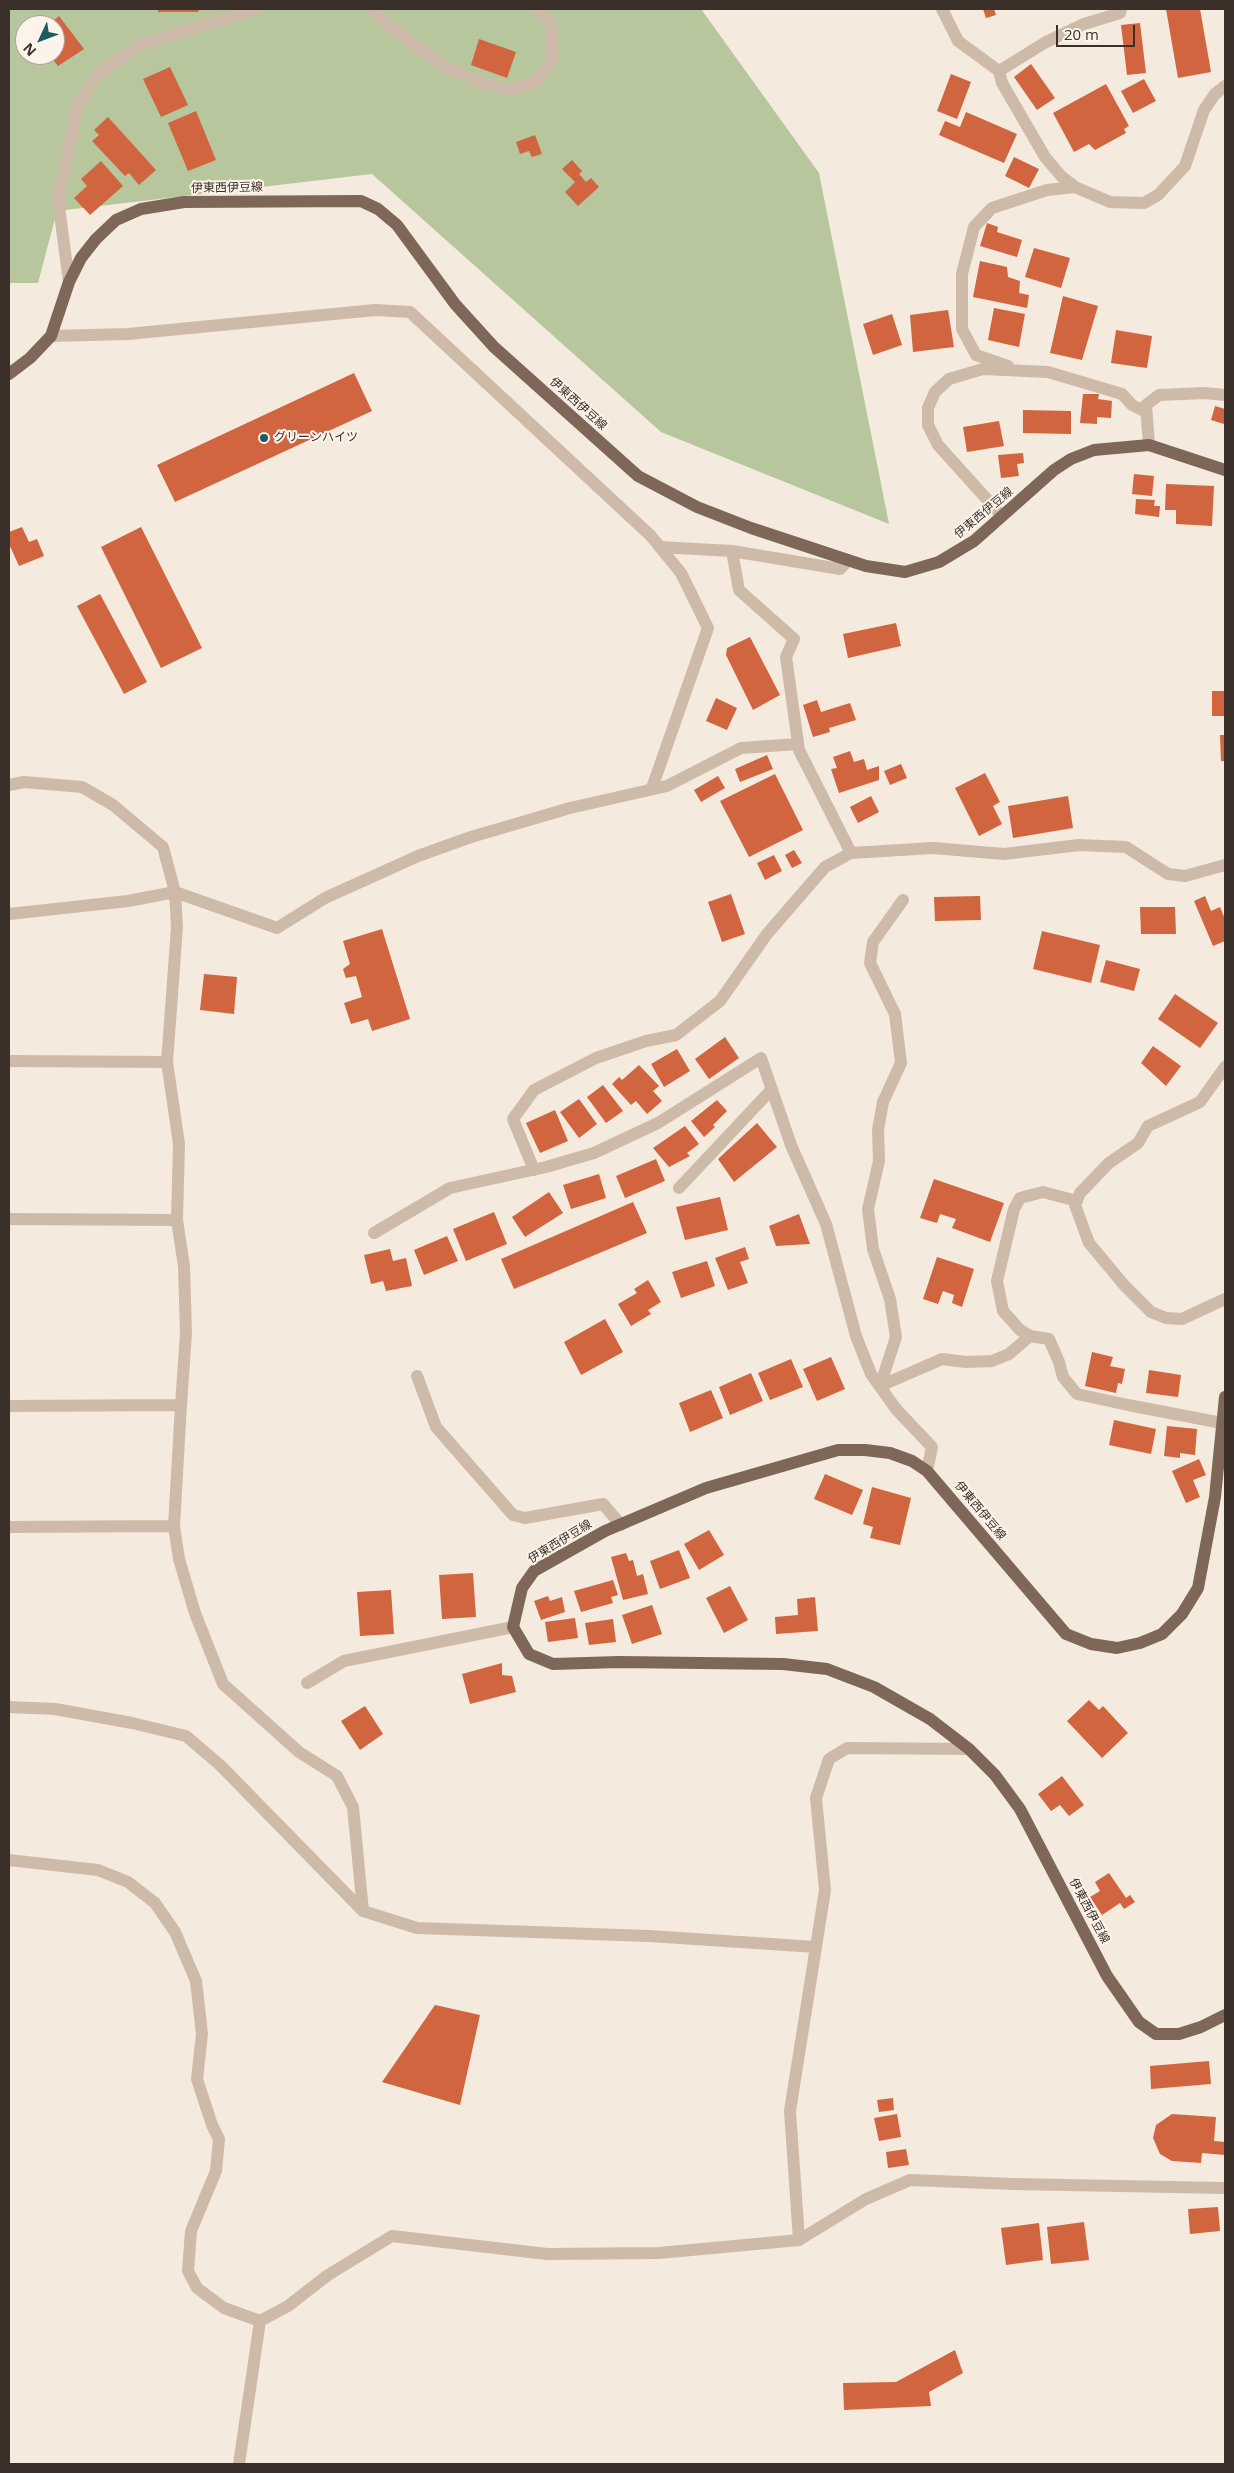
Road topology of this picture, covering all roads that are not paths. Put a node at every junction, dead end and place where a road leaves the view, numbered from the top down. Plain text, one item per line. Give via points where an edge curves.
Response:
1 (256, 9) edge
2 (373, 9) edge
3 (538, 9) edge
4 (942, 9) edge
5 (1121, 9) edge
6 (999, 72) junction
7 (1225, 86) edge
8 (1075, 187) junction
9 (70, 282) junction
10 (51, 336) junction
11 (1025, 372) junction
12 (9, 374) edge
13 (1225, 395) edge
14 (1146, 412) junction
15 (1149, 445) junction
16 (1225, 470) edge
17 (1002, 516) junction
18 (660, 547) junction
19 (732, 551) junction
20 (848, 560) junction
21 (798, 744) junction
22 (9, 785) edge
23 (652, 788) junction
24 (851, 853) junction
25 (1225, 864) edge
26 (175, 892) junction
27 (903, 900) dead end
28 (9, 914) edge
29 (9, 1061) edge
30 (166, 1062) junction
31 (1225, 1067) edge
32 (772, 1089) junction
33 (534, 1170) junction
34 (679, 1188) dead end
35 (1076, 1201) junction
36 (9, 1219) edge
37 (177, 1220) junction
38 (374, 1233) dead end
39 (1225, 1299) edge
40 (1030, 1336) junction
41 (417, 1376) dead end
42 (880, 1386) junction
43 (1225, 1397) edge
44 (9, 1406) edge
45 (181, 1406) junction
46 (1222, 1422) junction
47 (927, 1471) junction
48 (1220, 1500) edge
49 (620, 1525) junction
50 (174, 1526) junction
51 (9, 1527) edge
52 (512, 1627) junction
53 (307, 1683) dead end
54 (9, 1707) edge
55 (969, 1749) junction
56 (9, 1860) edge
57 (363, 1911) junction
58 (816, 1947) junction
59 (1225, 2015) edge
60 (1225, 2188) edge
61 (799, 2240) junction
62 (260, 2321) junction
63 (239, 2464) edge

1 - 9 street via 140,45 98,74 78,106 58,199
2 - 3 street via 391,28 443,66 484,84 509,90 535,83 553,60 551,25
4 - 6 street via 958,41
5 - 6 street via 1120,13 1084,24 1046,42
6 - 8 street via 1002,83 1045,158 1060,176
7 - 8 street via 1204,110 1186,166 1158,195 1144,203 1110,202
8 - 11 street via 1047,190 992,208 974,227 962,274 962,329 976,355
9 - 10 main road, 伊東西伊豆線
9 - 20 main road, 伊東西伊豆線 via 81,258 96,239 116,220 141,209 184,202 361,201 378,209 397,225 455,304 494,347 638,476 697,508
10 - 12 main road, 伊東西伊豆線
10 - 18 street via 128,334 375,310 410,312
11 - 14 street via 1048,372 1122,394 1132,405
11 - 17 street via 983,369 949,379 935,392 928,408 928,425 938,445
13 - 14 street via 1159,395 1146,405
14 - 15 street
15 - 16 main road, 伊東西伊豆線
15 - 17 main road, 伊東西伊豆線 via 1094,450 1070,459
17 - 20 main road, 伊東西伊豆線 via 954,554 923,568 905,572
18 - 19 street
18 - 23 street via 681,573 708,628
19 - 20 street via 840,569
19 - 21 street via 739,590 794,640 786,657
21 - 23 street via 741,748 668,786
21 - 24 street
22 - 26 street via 24,782 82,787 113,805 163,847
23 - 26 street via 570,808 436,850 325,898 277,928
24 - 25 street via 933,848 1004,854 1079,845 1126,848 1168,874 1185,876
24 - 33 street via 825,867 767,934 720,1001 676,1035 646,1041 596,1058 534,1090 513,1119
26 - 28 street via 128,901
26 - 30 street via 178,927
27 - 42 street via 873,942 870,963 895,1014 901,1063 883,1102 878,1130 879,1160 868,1209 873,1249 890,1299 896,1337
29 - 30 street
30 - 37 street via 179,1144
31 - 35 street via 1200,1102 1148,1126 1138,1143 1109,1163
32 - 33 street via 761,1058 658,1123 594,1153
32 - 34 street
32 - 42 street via 791,1145 826,1224 856,1336 871,1374
33 - 38 street via 450,1188
35 - 39 street via 1089,1242 1151,1312 1166,1318 1182,1319
35 - 40 street via 1043,1192 1020,1198 1014,1209 997,1280 1003,1311
36 - 37 street
37 - 45 street via 184,1266 186,1333
40 - 42 street via 1009,1354 992,1361 942,1359
40 - 46 street via 1049,1339 1063,1377 1078,1394
41 - 49 street via 436,1427 513,1515 525,1518 603,1504
42 - 47 street via 896,1409 932,1447
43 - 46 main road, 伊東西伊豆線
44 - 45 street
45 - 50 street
46 - 48 main road, 伊東西伊豆線
47 - 48 main road, 伊東西伊豆線 via 1066,1634 1091,1644 1117,1648 1162,1634 1182,1614 1198,1588
47 - 49 main road, 伊東西伊豆線 via 890,1453 838,1450 706,1488
49 - 52 main road, 伊東西伊豆線 via 534,1571 522,1588
50 - 51 street
50 - 57 street via 194,1613 223,1684 300,1752 338,1776 353,1807
52 - 53 street via 344,1661
52 - 55 main road, 伊東西伊豆線 via 530,1654 554,1664 783,1664 827,1669 874,1687 930,1719
54 - 57 street via 55,1709 186,1736 220,1765
55 - 58 street via 848,1748 829,1759 816,1798 825,1890
55 - 59 main road, 伊東西伊豆線 via 995,1775 1020,1809 1108,1976 1139,2022 1156,2034 1179,2034
56 - 62 street via 98,1870 128,1882 154,1902 175,1932 196,1981 202,2034 197,2079 219,2139 216,2172 191,2231 188,2270 197,2288 224,2308
57 - 58 street via 417,1928 649,1936
58 - 61 street via 790,2110
60 - 61 street via 910,2180 866,2199
61 - 62 street via 660,2253 547,2254 392,2236 328,2275 288,2306
62 - 63 street

